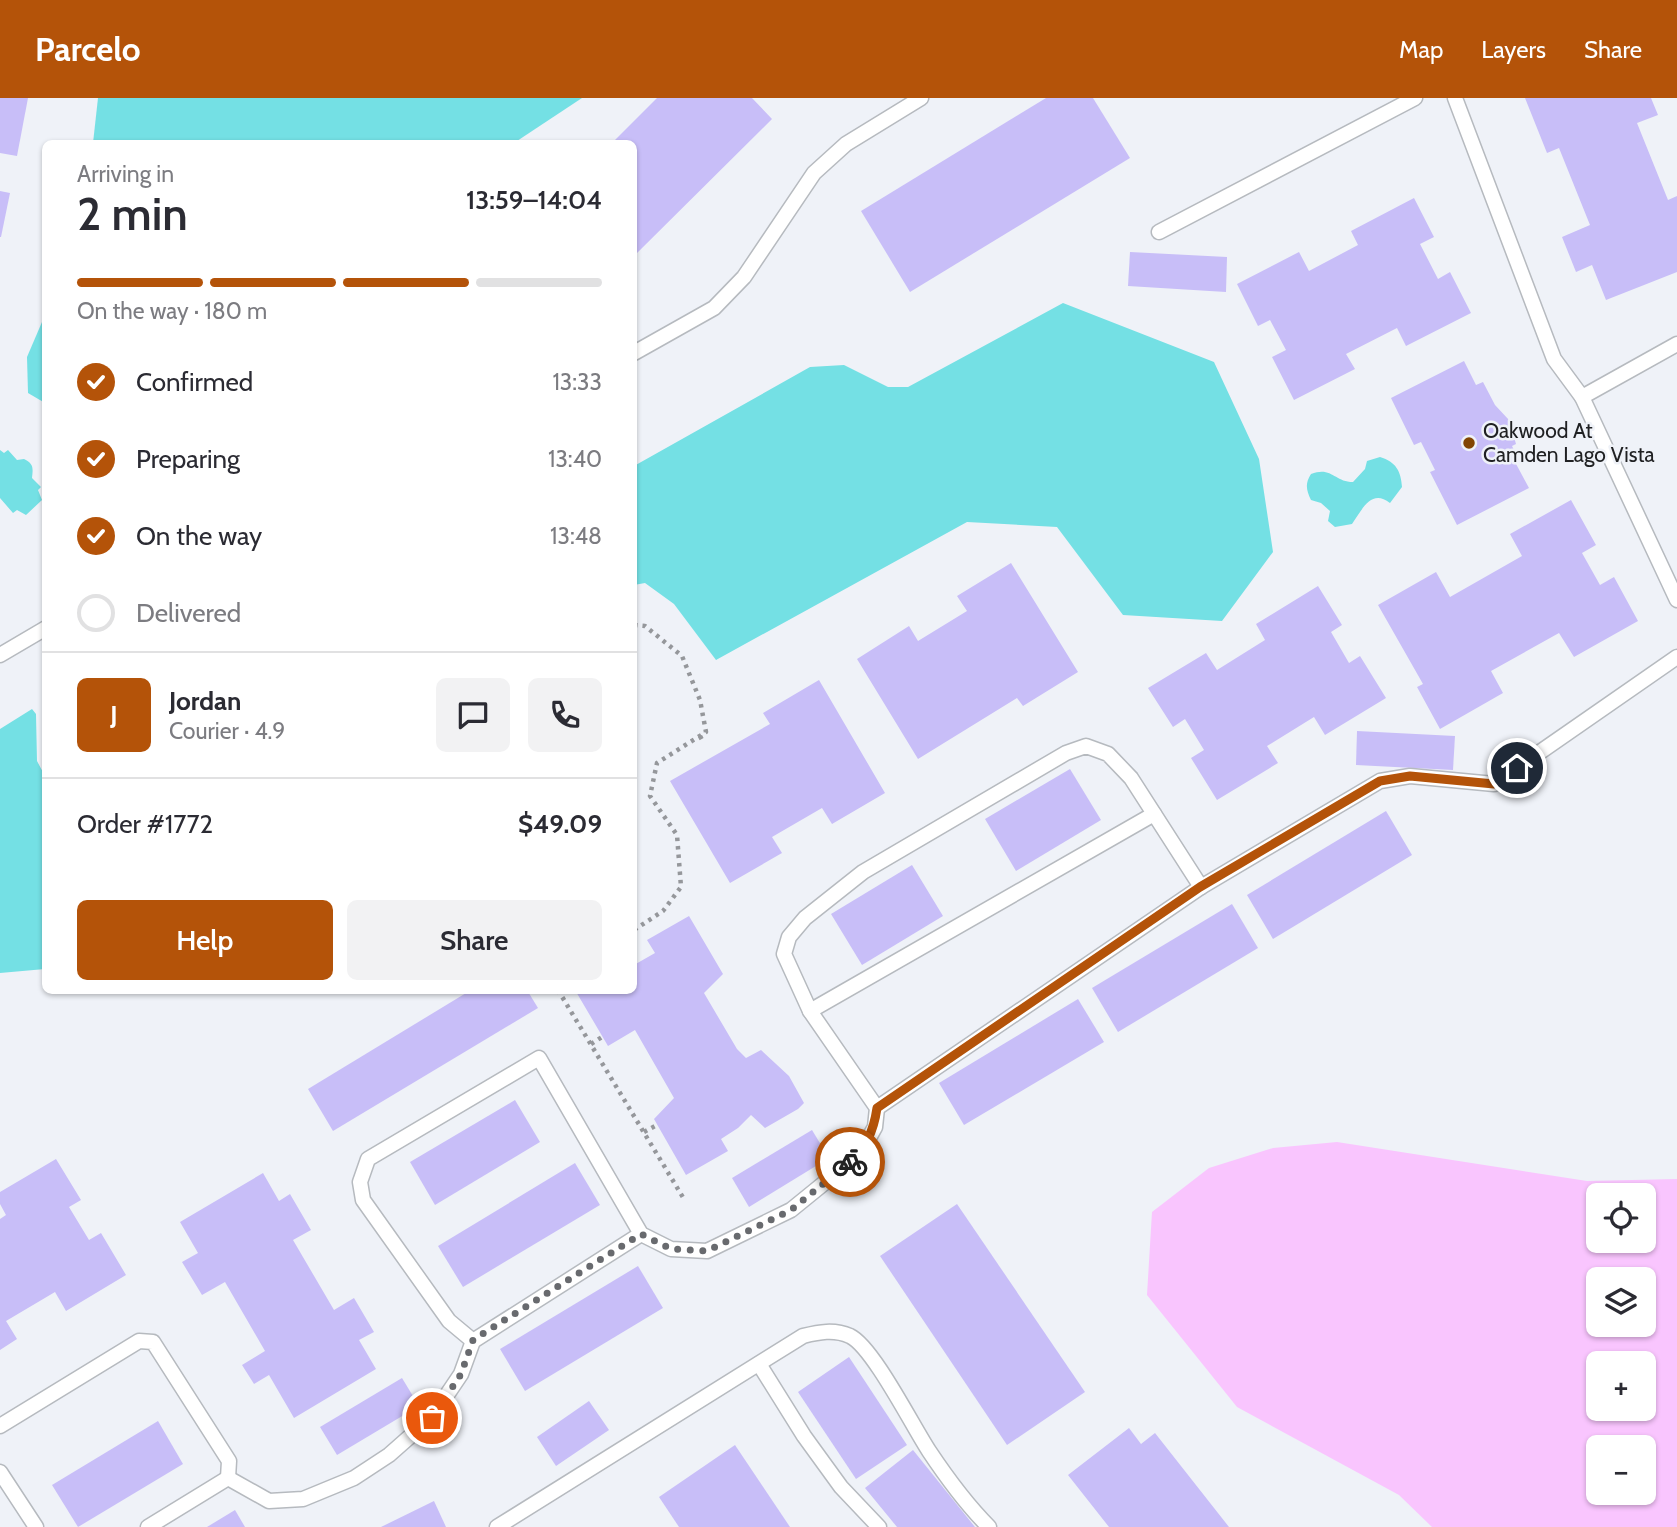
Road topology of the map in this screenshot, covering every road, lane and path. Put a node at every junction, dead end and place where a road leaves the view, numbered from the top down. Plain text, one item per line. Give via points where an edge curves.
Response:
1 (921, 98) edge
2 (1415, 98) edge
3 (1455, 98) edge
4 (1159, 232) dead end
5 (1677, 344) edge
6 (637, 351) edge
7 (1582, 397) junction
8 (1677, 600) edge
9 (637, 625) edge
10 (42, 630) edge
11 (0, 655) edge
12 (1677, 657) edge
13 (700, 736) junction
14 (703, 742) dead end
15 (1154, 814) junction
16 (1200, 887) junction
17 (637, 928) edge
18 (560, 994) edge
19 (810, 1011) junction
20 (602, 1037) dead end
21 (590, 1044) junction
22 (877, 1108) junction
23 (657, 1125) dead end
24 (644, 1132) junction
25 (684, 1199) dead end
26 (641, 1234) junction
27 (473, 1340) junction
28 (759, 1364) junction
29 (0, 1426) edge
30 (0, 1472) edge
31 (228, 1478) junction
32 (36, 1527) edge
33 (148, 1527) edge
34 (497, 1527) edge
35 (879, 1527) edge
36 (989, 1527) edge

1 - 6 lane via 846,144 814,173 744,278 714,308
2 - 4 lane
3 - 7 lane via 1554,359
5 - 7 lane
7 - 8 lane
9 - 13 path via 645,626 682,656 702,711 706,732
10 - 11 lane
12 - 16 lane via 1494,784 1410,776 1380,781
13 - 14 path
13 - 17 path via 656,763 650,796 677,835 681,887 663,911
15 - 16 lane
15 - 19 lane
15 - 19 lane via 1131,778 1108,754 1086,746 1066,753 863,872 805,918 789,937 784,954
16 - 22 lane
18 - 21 path
19 - 22 lane
20 - 21 path
21 - 24 path
22 - 26 lane via 875,1126 860,1154 791,1210 707,1251 671,1249
23 - 24 path
24 - 25 path
26 - 27 lane
26 - 27 lane via 539,1058 368,1159 360,1182 363,1200 449,1321
27 - 31 lane via 461,1374 432,1418 354,1478 303,1499 269,1501
28 - 34 lane
28 - 35 lane via 841,1487
28 - 36 lane via 803,1336 826,1330 852,1337 878,1367 971,1510
29 - 31 lane via 139,1341 153,1342 229,1461
30 - 32 lane
31 - 33 lane

